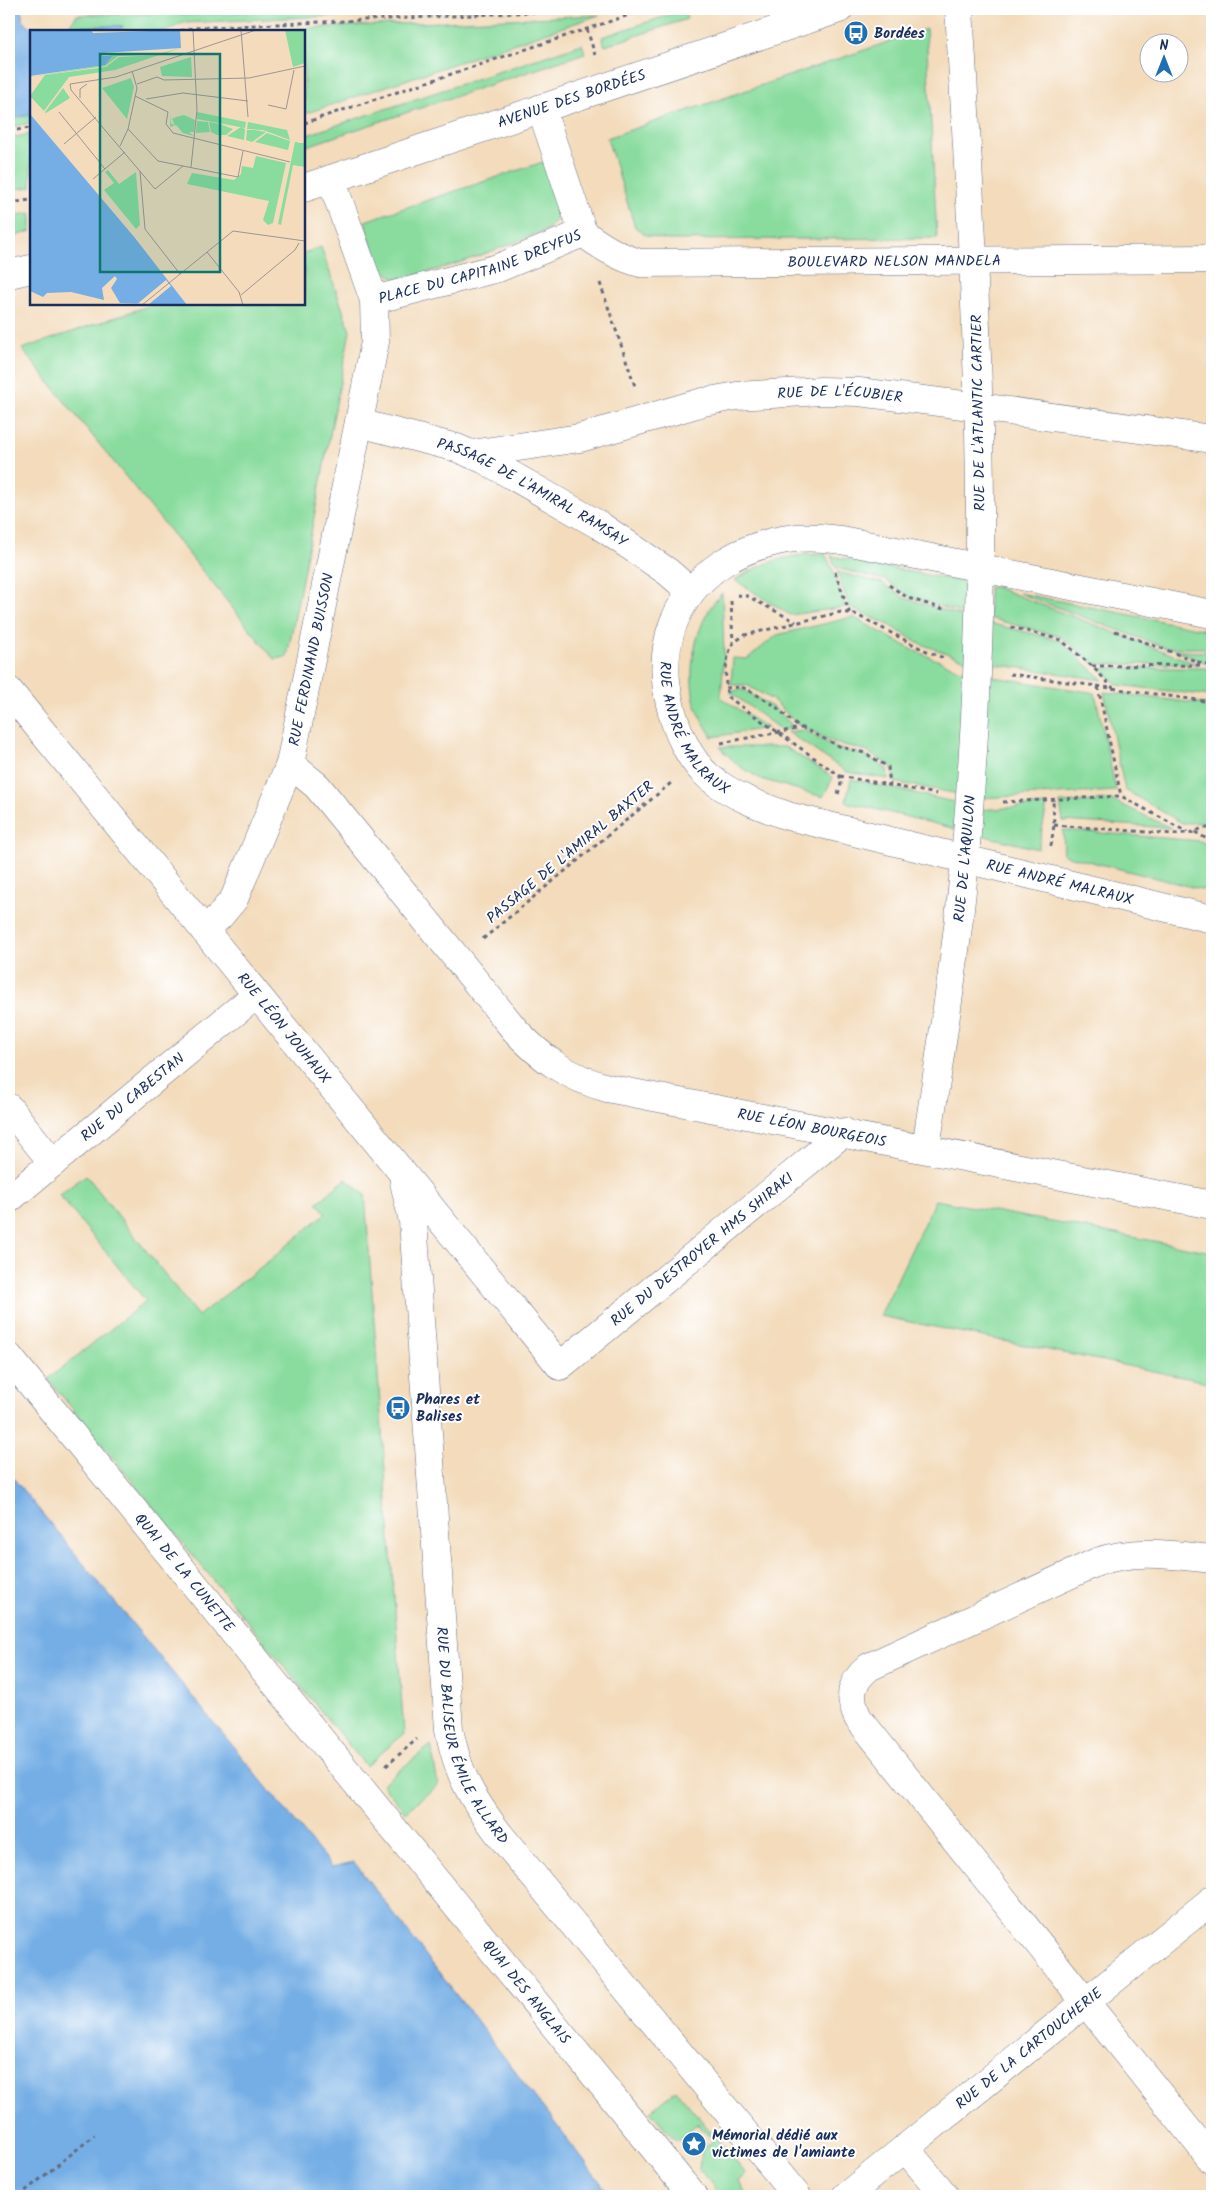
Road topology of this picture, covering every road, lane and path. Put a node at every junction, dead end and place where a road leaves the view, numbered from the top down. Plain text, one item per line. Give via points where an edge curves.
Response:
1 (601, 9) edge
2 (647, 9) edge
3 (839, 9) edge
4 (958, 9) edge
5 (184, 30) edge
6 (541, 108) junction
7 (305, 123) edge
8 (30, 128) edge
9 (9, 131) edge
10 (331, 179) junction
11 (305, 188) edge
12 (30, 200) edge
13 (9, 203) edge
14 (583, 233) junction
15 (1212, 259) edge
16 (972, 260) junction
17 (30, 269) edge
18 (9, 274) edge
19 (374, 300) junction
20 (979, 407) junction
21 (646, 420) junction
22 (359, 423) junction
23 (1212, 439) edge
24 (471, 454) junction
25 (980, 567) junction
26 (690, 592) junction
27 (1212, 614) edge
28 (797, 622) junction
29 (733, 643) junction
30 (1206, 665) dead end
31 (1092, 666) dead end
32 (977, 669) junction
33 (1098, 687) junction
34 (726, 688) junction
35 (9, 691) edge
36 (1212, 702) edge
37 (802, 728) junction
38 (778, 732) junction
39 (692, 756) junction
40 (290, 764) junction
41 (840, 776) junction
42 (890, 785) junction
43 (1121, 796) junction
44 (1053, 800) junction
45 (970, 801) junction
46 (1054, 825) junction
47 (829, 826) junction
48 (1212, 828) edge
49 (1187, 832) junction
50 (1195, 832) junction
51 (1212, 842) edge
52 (965, 859) junction
53 (1044, 878) junction
54 (1212, 919) edge
55 (204, 930) junction
56 (458, 960) junction
57 (256, 995) junction
58 (9, 1108) edge
59 (844, 1132) junction
60 (926, 1148) junction
61 (53, 1162) junction
62 (400, 1172) junction
63 (9, 1199) edge
64 (1212, 1205) edge
65 (9, 1357) edge
66 (560, 1366) joint
67 (1212, 1559) edge
68 (449, 1729) junction
69 (361, 1787) junction
70 (1212, 1900) edge
71 (1085, 2003) junction
72 (95, 2135) dead end
73 (905, 2148) junction
74 (1212, 2160) edge
75 (19, 2196) edge
76 (693, 2196) edge
77 (797, 2196) edge
78 (846, 2196) edge
79 (945, 2196) edge

1 - 5 path
2 - 7 path
3 - 6 street, AVENUE DES BORDÉES
4 - 16 street, RUE DE L'ATLANTIC CARTIER
6 - 10 street, AVENUE DES BORDÉES
6 - 14 street, PLACE DU CAPITAINE DREYFUS
8 - 9 path
10 - 11 street, AVENUE DES BORDÉES
10 - 19 street, PLACE DU CAPITAINE DREYFUS
12 - 13 path
14 - 16 street, BOULEVARD NELSON MANDELA via 608,251 640,263
14 - 19 street, PLACE DU CAPITAINE DREYFUS via 498,268
14 - 21 path
15 - 16 street, BOULEVARD NELSON MANDELA
16 - 20 street, RUE DE L'ATLANTIC CARTIER
17 - 18 street
19 - 22 street, RUE FERDINAND BUISSON via 375,342
20 - 21 street, RUE DE L'ÉCUBIER via 842,391 772,392 703,402
20 - 23 street, RUE DE L'ÉCUBIER
20 - 25 street, RUE DE L'ATLANTIC CARTIER
21 - 24 street, RUE DE L'ÉCUBIER via 573,440
22 - 24 street, PASSAGE DE L'AMIRAL RAMSAY
22 - 40 street, RUE FERDINAND BUISSON
24 - 26 street, PASSAGE DE L'AMIRAL RAMSAY via 599,525 668,572
25 - 26 street, RUE ANDRÉ MALRAUX via 841,540 795,538 776,541 736,556 715,569
25 - 27 street, RUE ANDRÉ MALRAUX
25 - 32 street, RUE DE L'AQUILON
26 - 39 street, RUE ANDRÉ MALRAUX via 666,645 665,668 672,712
28 - 29 path via 745,635
28 - 29 path via 739,594 731,602
28 - 32 path via 841,612 855,614 922,649
29 - 34 path via 728,657
30 - 31 path
32 - 33 path
32 - 45 street, RUE DE L'AQUILON
33 - 36 path
33 - 43 path
34 - 37 path via 740,687 758,695
34 - 38 path via 728,697
35 - 55 street, RUE LÉON JOUHAUX
37 - 38 path
37 - 42 path via 841,747 865,753 888,767
38 - 39 path
38 - 41 path
39 - 47 street, RUE ANDRÉ MALRAUX via 708,776 742,798 788,816
39 - 56 path, PASSAGE DE L'AMIRAL BAXTER
40 - 55 street via 234,899
40 - 56 street, RUE FERDINAND BUISSON via 317,786
41 - 42 path
41 - 47 path via 841,784
42 - 45 path
43 - 44 path
43 - 49 path
44 - 45 path
44 - 46 path
45 - 52 street, RUE DE L'AQUILON
46 - 49 path via 1174,834
46 - 53 path
47 - 52 street, RUE ANDRÉ MALRAUX
48 - 50 path
49 - 50 path
50 - 51 path
52 - 53 street, RUE ANDRÉ MALRAUX
52 - 60 street, RUE DE L'AQUILON
53 - 54 street, RUE ANDRÉ MALRAUX
55 - 57 street, RUE LÉON JOUHAUX
56 - 59 street, RUE LÉON BOURGEOIS via 530,1046 563,1072 586,1082
57 - 61 street, RUE DU CABESTAN
57 - 62 street, RUE LÉON JOUHAUX
58 - 61 street
59 - 60 street, RUE LÉON BOURGEOIS
59 - 66 street, RUE DU DESTROYER HMS SHIRAKI
60 - 64 street, RUE LÉON BOURGEOIS
61 - 63 street, RUE DU CABESTAN
62 - 66 street, RUE LÉON JOUHAUX
62 - 68 street, RUE DU BALISEUR ÉMILE ALLARD via 413,1221
65 - 69 street, QUAI DE LA CUNETTE
67 - 71 street via 1137,1553 1097,1562 869,1667 852,1689 851,1698 858,1718
68 - 69 path via 426,1731
68 - 77 street, RUE DU BALISEUR ÉMILE ALLARD via 460,1772 469,1792 494,1828
69 - 76 street, QUAI DES ANGLAIS
70 - 71 street, RUE DE LA CARTOUCHERIE
71 - 73 street, RUE DE LA CARTOUCHERIE
71 - 74 street
72 - 75 path
73 - 78 street, RUE DE LA CARTOUCHERIE
73 - 79 street

